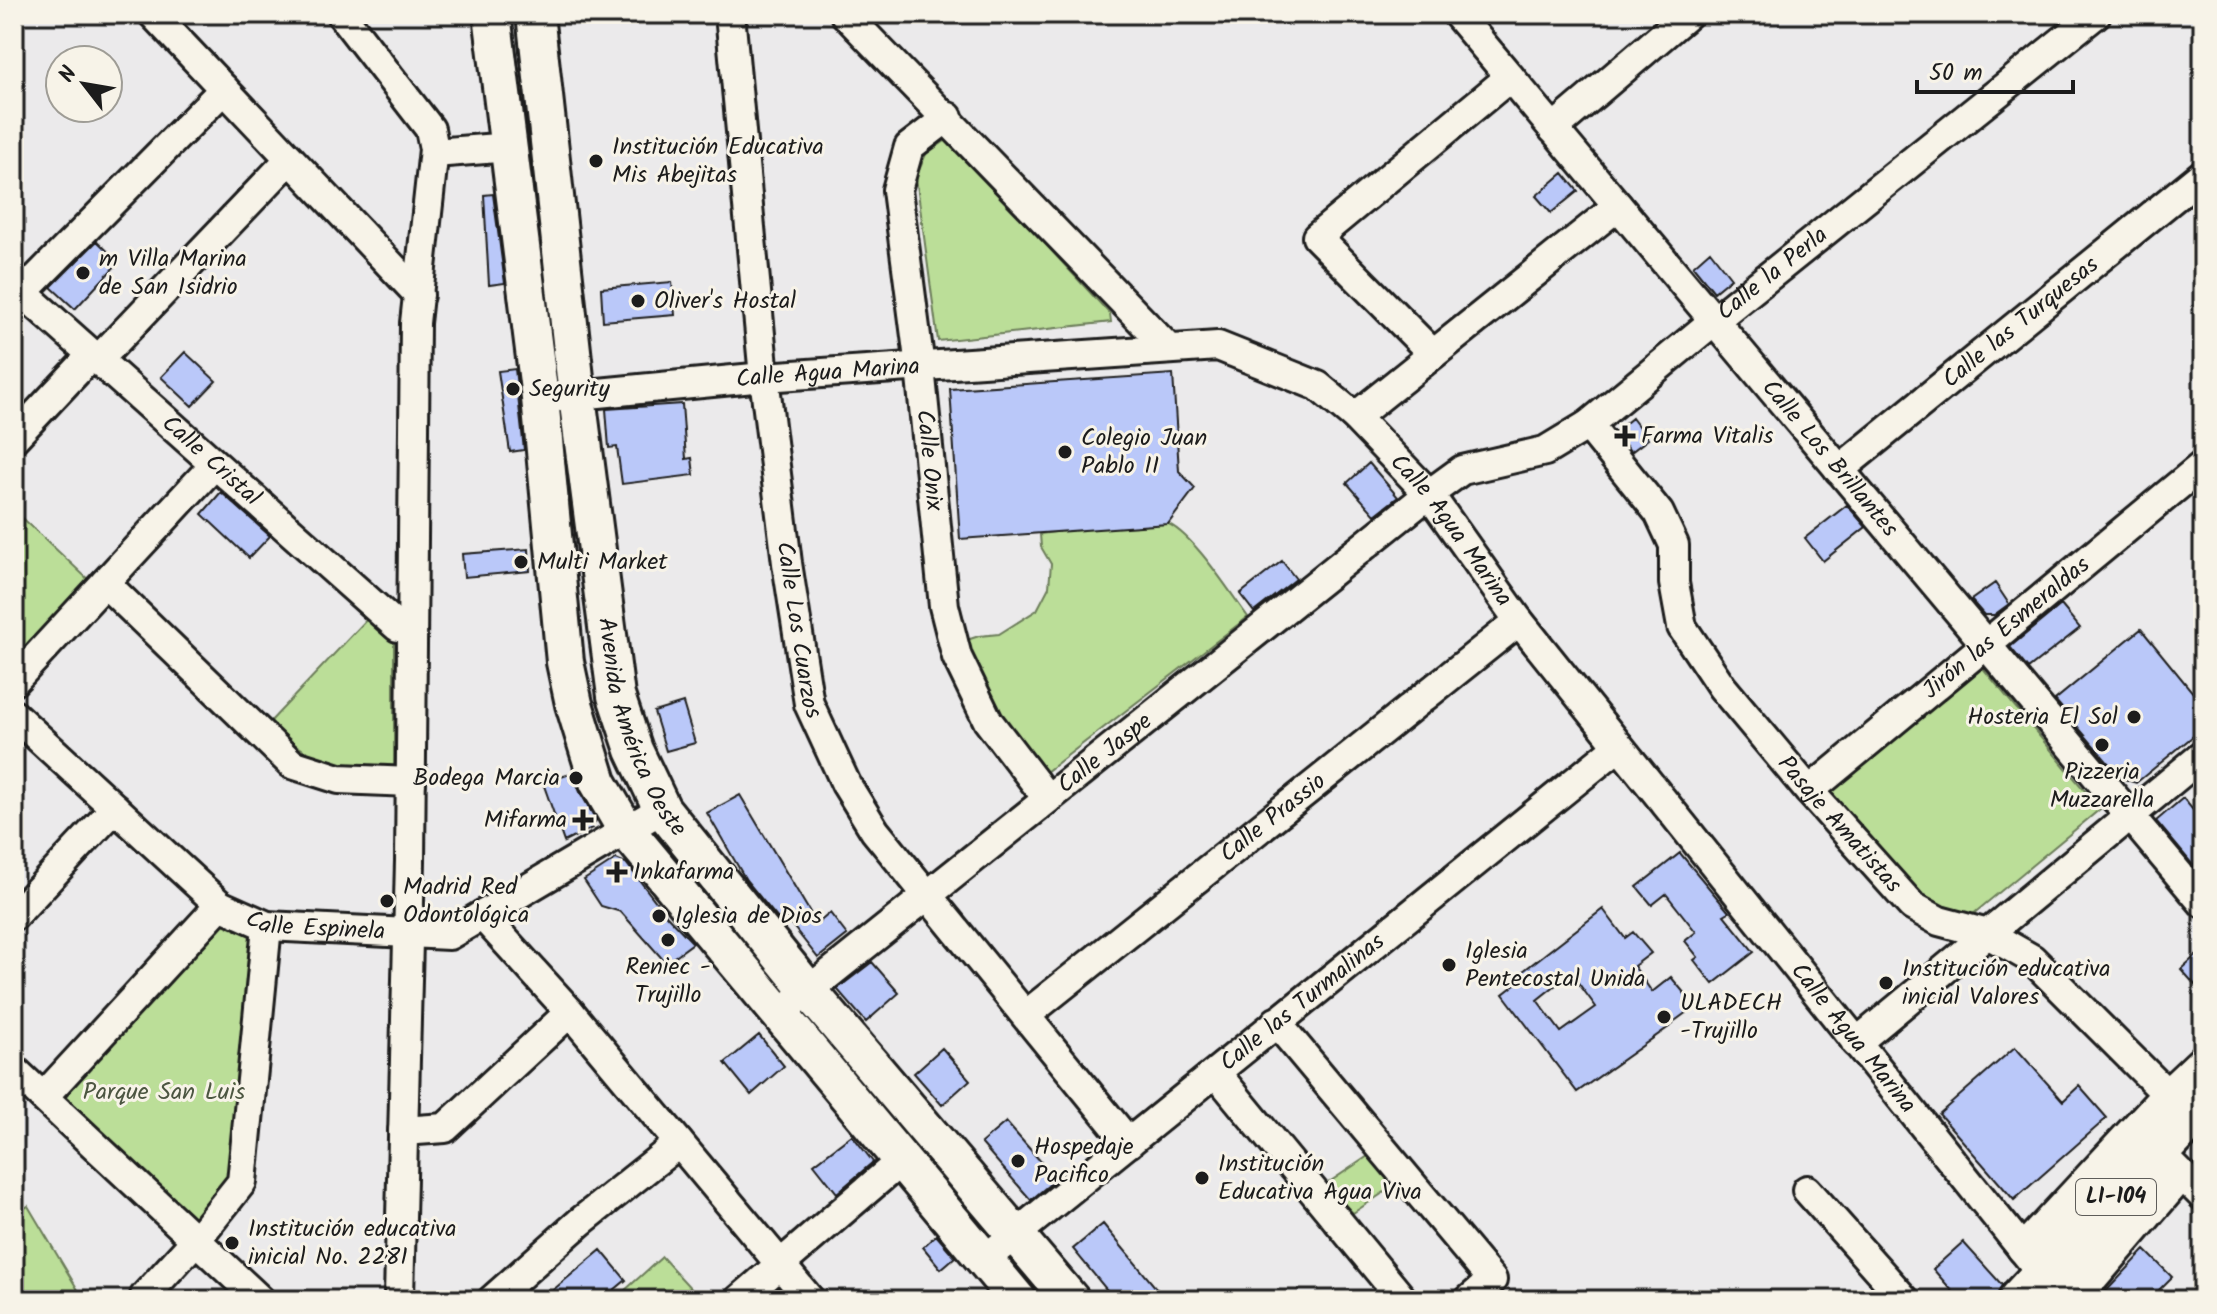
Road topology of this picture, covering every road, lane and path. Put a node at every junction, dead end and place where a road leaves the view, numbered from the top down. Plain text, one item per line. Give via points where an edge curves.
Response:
1 (153, 14) edge
2 (341, 14) edge
3 (492, 14) edge
4 (535, 14) edge
5 (730, 14) edge
6 (845, 14) edge
7 (1457, 14) edge
8 (2096, 14) edge
9 (1681, 16) edge
10 (1510, 77) junction
11 (224, 89) junction
12 (948, 117) junction
13 (1553, 129) junction
14 (510, 147) junction
15 (434, 153) junction
16 (290, 159) junction
17 (2203, 174) edge
18 (1618, 206) junction
19 (18, 289) edge
20 (419, 295) junction
21 (1714, 320) junction
22 (1169, 349) junction
23 (1433, 354) junction
24 (95, 358) junction
25 (920, 367) junction
26 (764, 377) junction
27 (577, 396) junction
28 (540, 398) junction
29 (1355, 417) junction
30 (1588, 425) junction
31 (14, 438) edge
32 (214, 465) junction
33 (2203, 465) edge
34 (1839, 470) junction
35 (1429, 494) junction
36 (105, 583) junction
37 (1519, 621) junction
38 (412, 628) junction
39 (1986, 644) junction
40 (14, 681) edge
41 (14, 715) edge
42 (1619, 746) junction
43 (2203, 755) edge
44 (411, 782) junction
45 (1809, 791) junction
46 (1047, 798) junction
47 (115, 808) junction
48 (662, 809) junction
49 (2130, 816) junction
50 (626, 830) junction
51 (927, 894) junction
52 (2203, 903) edge
53 (220, 905) junction
54 (482, 915) junction
55 (14, 916) edge
56 (267, 926) junction
57 (408, 934) junction
58 (1988, 934) junction
59 (795, 1002) junction
60 (570, 1012) junction
61 (1026, 1015) junction
62 (1276, 1022) junction
63 (1856, 1043) junction
64 (2203, 1059) edge
65 (14, 1070) edge
66 (1216, 1073) junction
67 (43, 1097) junction
68 (403, 1131) junction
69 (679, 1143) junction
70 (1129, 1143) junction
71 (2190, 1147) edge
72 (903, 1159) junction
73 (1807, 1190) dead end
74 (1016, 1235) junction
75 (196, 1240) junction
76 (985, 1259) junction
77 (780, 1265) junction
78 (2043, 1285) edge
79 (145, 1296) dead end
80 (399, 1299) edge
81 (260, 1300) edge
82 (492, 1300) edge
83 (739, 1300) edge
84 (810, 1300) edge
85 (1018, 1300) edge
86 (1071, 1300) edge
87 (1403, 1300) edge
88 (1469, 1300) edge
89 (1905, 1300) edge

1 - 11 street
2 - 15 street via 430,129
3 - 14 main road, Avenida América Oeste
4 - 27 main road, Avenida América Oeste
5 - 26 street, Calle Los Cuarzos
6 - 12 street
7 - 10 street, Calle Los Brillantes
8 - 21 street, Calle la Perla
9 - 13 street
10 - 13 street, Calle Los Brillantes
10 - 23 street via 1317,237
11 - 16 street
11 - 19 street
12 - 22 street
12 - 25 street, Calle Onix via 909,147 897,190
13 - 18 street, Calle Los Brillantes
14 - 15 street
14 - 28 main road, Avenida América Oeste
15 - 20 street
16 - 20 street
16 - 24 street
17 - 34 street, Calle las Turquesas
18 - 21 street, Calle Los Brillantes
18 - 23 street
19 - 24 street, Calle Cristal
20 - 38 street
21 - 30 street, Calle la Perla
21 - 34 street, Calle Los Brillantes
22 - 25 street, Calle Agua Marina
22 - 29 street, Calle Agua Marina via 1218,346 1318,386
23 - 29 street
24 - 31 street
24 - 32 street, Calle Cristal
25 - 26 street, Calle Agua Marina
25 - 46 street, Calle Onix via 944,606 957,657 988,721
26 - 27 street, Calle Agua Marina
26 - 51 street, Calle Los Cuarzos via 809,704 846,784 875,831
27 - 28 street, Calle Agua Marina
27 - 48 main road, Avenida América Oeste via 616,696
28 - 50 main road, Avenida América Oeste via 565,662 598,782
29 - 35 street, Calle Agua Marina
30 - 35 street, Calle la Perla via 1545,451 1462,470
30 - 45 street, Pasaje Amatistas via 1659,513 1674,545 1682,627 1722,687
32 - 36 street
32 - 38 street, Calle Cristal via 398,627
33 - 39 street, Jirón las Esmeraldas
34 - 39 street, Calle Los Brillantes
35 - 37 street, Calle Agua Marina
35 - 46 street, Calle Jaspe
36 - 40 street
36 - 44 street via 292,764 339,779
37 - 42 street, Calle Agua Marina
37 - 61 street, Calle Prassio
38 - 44 street
39 - 45 street, Jirón las Esmeraldas
39 - 49 street, Calle Los Brillantes
41 - 47 street, Calle Espinela
42 - 62 street, Calle las Turmalinas
42 - 63 street, Calle Agua Marina
43 - 49 street
44 - 57 street
45 - 58 street, Pasaje Amatistas via 1912,906 1939,921
46 - 51 street, Calle Jaspe
47 - 53 street, Calle Espinela
47 - 55 street
48 - 50 street, Calle Espinela
48 - 59 main road, Avenida América Oeste
49 - 52 street, Calle Los Brillantes
49 - 58 street
50 - 54 street, Calle Espinela
50 - 59 main road, Avenida América Oeste
51 - 59 street, Calle Jaspe
51 - 61 street, Calle Los Cuarzos
53 - 56 street, Calle Espinela
53 - 67 street
54 - 57 street, Calle Espinela via 449,935
54 - 60 street
56 - 57 street, Calle Espinela
56 - 75 street via 242,1182
57 - 68 street
58 - 63 street
58 - 71 street, Pasaje Amatistas via 2032,959 2080,1005
59 - 72 main road, Avenida América Oeste
59 - 74 main road, Avenida América Oeste
60 - 68 street via 445,1128
60 - 69 street
61 - 70 street, Calle Los Cuarzos
62 - 66 street, Calle las Turmalinas
62 - 88 street via 1492,1280
63 - 78 street, Calle Agua Marina
64 - 71 street
65 - 67 street
66 - 70 street, Calle las Turmalinas
66 - 87 street
67 - 75 street
68 - 80 street
69 - 77 street
69 - 82 street
70 - 74 street, Calle las Turmalinas
71 - 78 highway, LI-104
71 - 78 street
72 - 76 main road, Avenida América Oeste
72 - 77 street
73 - 89 street
74 - 76 street, Calle las Turmalinas
74 - 86 main road, Avenida América Oeste
75 - 79 street
75 - 81 street
76 - 85 main road, Avenida América Oeste
77 - 83 street
77 - 84 street

